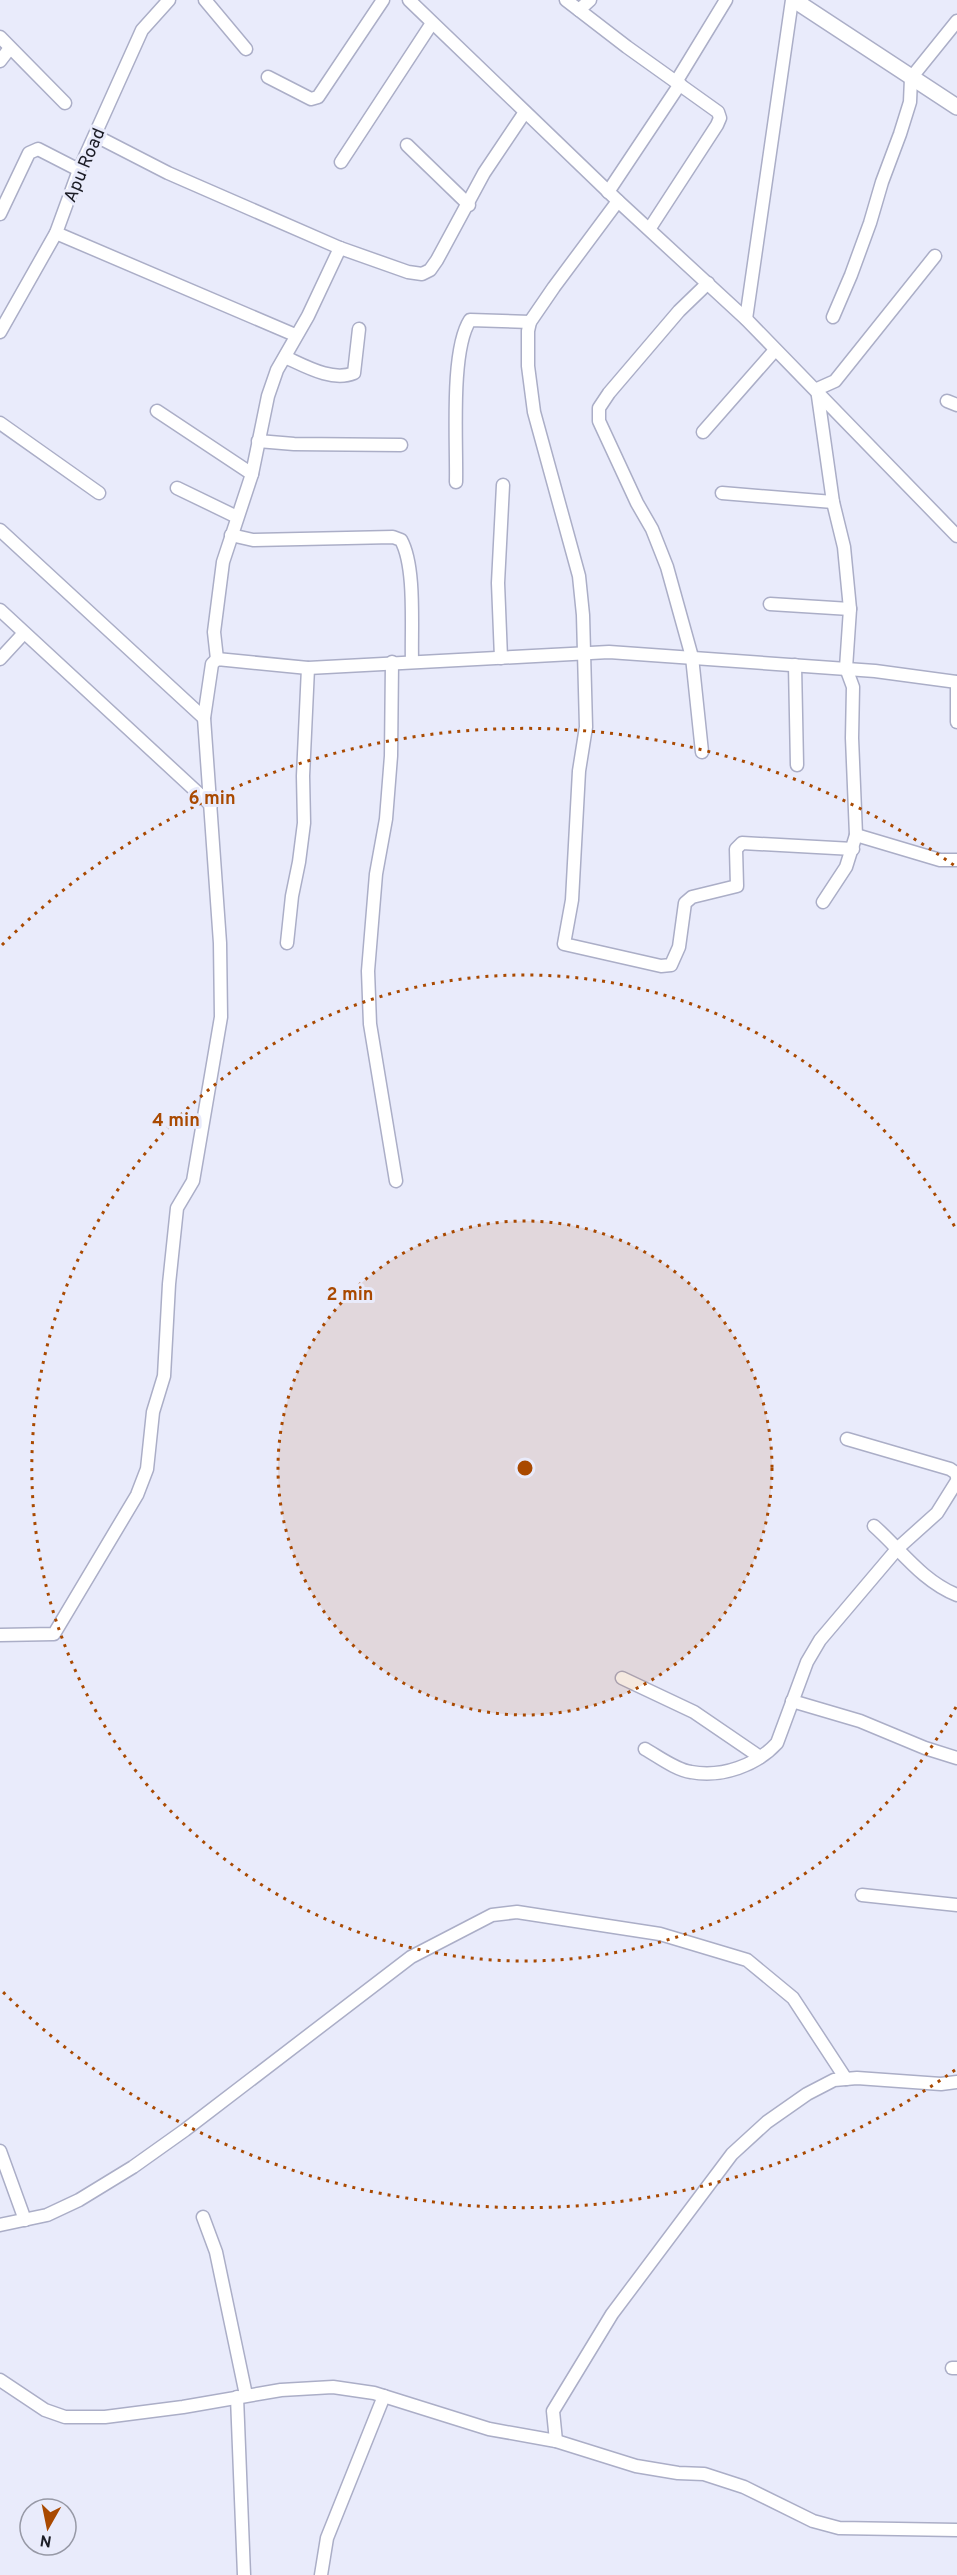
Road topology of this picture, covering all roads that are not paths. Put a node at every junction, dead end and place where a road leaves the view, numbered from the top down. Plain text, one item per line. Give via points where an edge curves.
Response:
1 (169, 0) edge
2 (205, 0) edge
3 (383, 0) edge
4 (409, 0) edge
5 (566, 0) edge
6 (590, 0) edge
7 (726, 0) edge
8 (793, 0) edge
9 (579, 10) junction
10 (957, 21) edge
11 (432, 23) junction
12 (0, 37) edge
13 (10, 48) junction
14 (246, 49) dead end
15 (0, 61) edge
16 (268, 77) dead end
17 (911, 78) junction
18 (678, 83) junction
19 (65, 103) dead end
20 (957, 107) edge
21 (525, 112) junction
22 (96, 136) junction
23 (407, 146) dead end
24 (341, 162) dead end
25 (79, 170) junction
26 (608, 192) junction
27 (618, 201) junction
28 (469, 206) junction
29 (0, 214) edge
30 (650, 228) junction
31 (56, 233) junction
32 (340, 248) junction
33 (935, 256) dead end
34 (708, 283) junction
35 (833, 317) dead end
36 (746, 319) junction
37 (530, 322) junction
38 (359, 329) dead end
39 (0, 332) edge
40 (295, 335) junction
41 (775, 350) junction
42 (285, 357) junction
43 (817, 389) junction
44 (158, 411) dead end
45 (0, 423) edge
46 (703, 432) dead end
47 (258, 441) junction
48 (401, 445) dead end
49 (252, 474) junction
50 (456, 482) dead end
51 (503, 484) dead end
52 (177, 488) dead end
53 (99, 493) dead end
54 (722, 493) dead end
55 (833, 502) junction
56 (237, 517) junction
57 (0, 530) edge
58 (231, 535) junction
59 (957, 536) edge
60 (770, 604) dead end
61 (850, 609) junction
62 (0, 610) edge
63 (24, 633) junction
64 (585, 653) junction
65 (692, 657) junction
66 (501, 658) junction
67 (0, 659) edge
68 (217, 659) junction
69 (412, 661) junction
70 (392, 662) junction
71 (795, 665) junction
72 (846, 668) junction
73 (308, 669) junction
74 (957, 682) edge
75 (204, 718) junction
76 (957, 722) edge
77 (702, 752) dead end
78 (797, 765) dead end
79 (211, 805) junction
80 (856, 835) junction
81 (853, 849) junction
82 (957, 860) edge
83 (822, 902) dead end
84 (287, 943) dead end
85 (396, 1181) dead end
86 (847, 1439) dead end
87 (957, 1479) edge
88 (874, 1526) dead end
89 (898, 1548) junction
90 (957, 1595) edge
91 (0, 1635) edge
92 (622, 1678) dead end
93 (792, 1701) junction
94 (645, 1749) dead end
95 (760, 1757) junction
96 (957, 1758) edge
97 (862, 1894) dead end
98 (957, 1905) edge
99 (846, 2079) junction
100 (957, 2082) edge
101 (0, 2151) edge
102 (203, 2217) dead end
103 (25, 2220) junction
104 (0, 2225) edge
105 (0, 2380) edge
106 (242, 2396) junction
107 (384, 2396) junction
108 (556, 2441) junction
109 (957, 2530) edge
110 (244, 2575) edge
111 (321, 2575) edge

1 - 22 street, Apu Road via 142,30
2 - 14 street
3 - 16 street via 318,97 311,99
4 - 11 street
5 - 9 street
6 - 9 street
7 - 18 street
8 - 17 street
8 - 36 street
9 - 18 street
10 - 17 street
11 - 21 street
11 - 24 street
12 - 13 street
13 - 15 street
13 - 19 street
17 - 20 street
17 - 35 street via 910,102 870,223
18 - 26 street
18 - 30 street via 718,112 720,118
21 - 26 street
21 - 28 street via 484,173
22 - 25 street, Apu Road
22 - 32 street via 168,173
23 - 28 street
25 - 29 street via 38,150 29,153
25 - 31 street, Apu Road
26 - 27 street
27 - 30 street
27 - 37 street
28 - 32 street via 437,260 422,274
30 - 34 street
31 - 39 street, Apu Road
31 - 40 street
32 - 40 street via 317,299
33 - 43 street via 842,373
34 - 36 street
34 - 65 street via 599,408 599,421 667,567
36 - 41 street
37 - 50 street via 470,320 466,327 459,359
37 - 64 street via 528,366 534,412 579,576
38 - 42 street via 354,373 345,377
40 - 42 street
41 - 43 street
41 - 46 street
42 - 47 street via 268,396
43 - 55 street
43 - 59 street
44 - 49 street
45 - 53 street
47 - 48 street
47 - 49 street
49 - 56 street
51 - 66 street via 498,583
52 - 56 street
54 - 55 street
55 - 61 street via 844,547
56 - 58 street
57 - 75 street
58 - 68 street via 216,603
58 - 69 street via 253,540 402,540 410,576
60 - 61 street
61 - 72 street
62 - 63 street
63 - 67 street
63 - 79 street
64 - 65 street
64 - 66 street
64 - 81 street via 586,727 579,771 572,900 564,944 671,965 679,947 685,903 692,897 737,886 735,849 742,843
65 - 71 street
65 - 77 street
66 - 69 street
68 - 73 street
68 - 75 street via 212,664
69 - 70 street
70 - 73 street
70 - 85 street via 391,756 368,971 370,1024
71 - 72 street
71 - 78 street
72 - 74 street
72 - 80 street via 853,687
73 - 84 street via 304,823
74 - 76 street
75 - 79 street
79 - 91 street via 221,1017 194,1181 177,1208 164,1376 153,1412 147,1468 137,1495 54,1634
80 - 81 street
80 - 82 street via 930,858
81 - 83 street via 846,867
86 - 87 street via 950,1469
87 - 89 street via 937,1513
88 - 89 street
89 - 90 street via 933,1583
89 - 93 street via 820,1640
92 - 95 street via 693,1712
93 - 95 street via 777,1743
93 - 96 street via 860,1721
94 - 95 street via 691,1772 725,1772
97 - 98 street
99 - 100 street
99 - 103 street via 793,1998 747,1960 660,1934 517,1912 492,1915 411,1957 133,2167 47,2216
99 - 108 street via 834,2080 807,2094 767,2122 732,2154 612,2314 573,2375 553,2411
101 - 103 street
102 - 106 street via 216,2252
103 - 104 street
105 - 106 street via 45,2410 65,2417 105,2417
106 - 107 street via 333,2386
106 - 110 street
107 - 108 street via 489,2429
107 - 111 street via 327,2538
108 - 109 street via 636,2466 704,2474 744,2487 813,2522 840,2528

